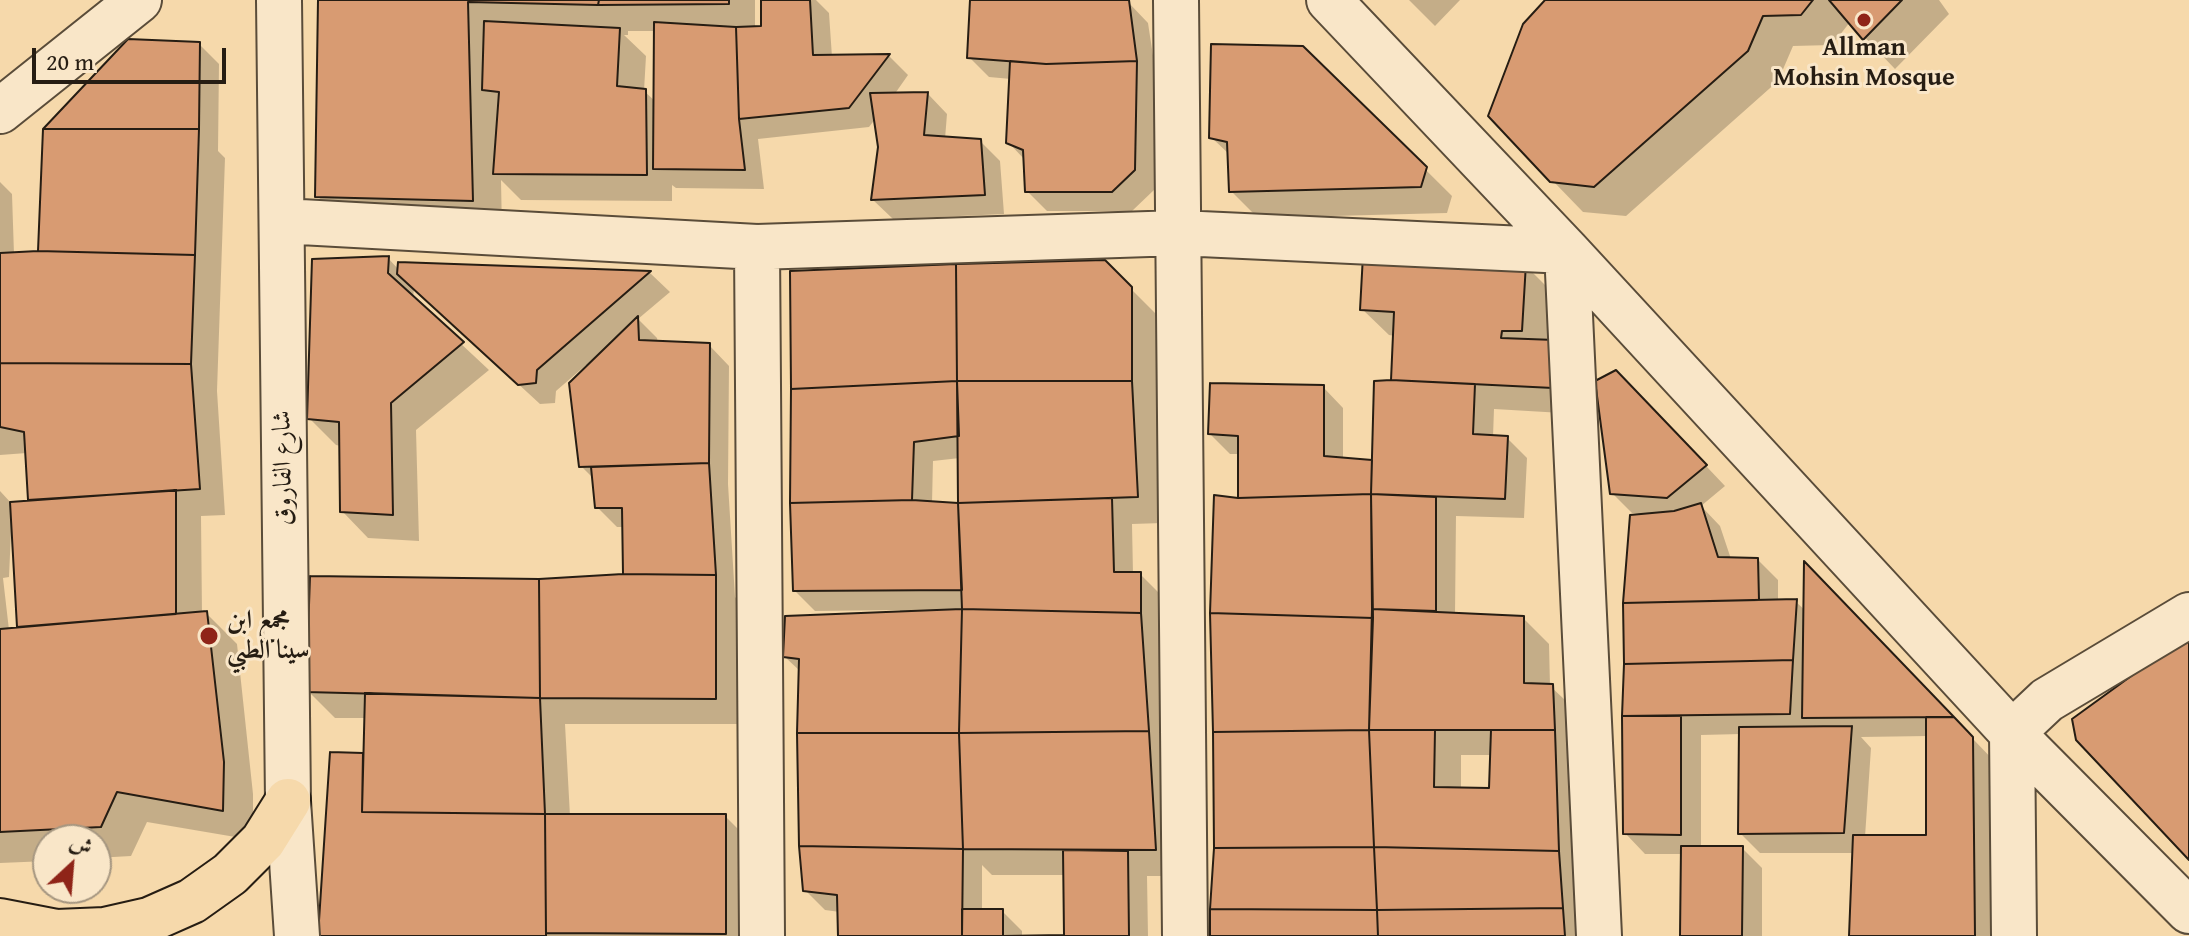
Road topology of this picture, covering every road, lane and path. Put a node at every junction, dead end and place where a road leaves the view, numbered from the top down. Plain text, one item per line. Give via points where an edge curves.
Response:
1 (139, 0) edge
2 (279, 0) edge
3 (1176, 0) edge
4 (1329, 0) edge
5 (0, 111) edge
6 (282, 221) junction
7 (1179, 233) junction
8 (757, 247) junction
9 (1567, 251) junction
10 (2189, 615) edge
11 (2012, 733) junction
12 (288, 801) junction
13 (2189, 911) edge
14 (0, 921) edge
15 (297, 936) edge
16 (762, 936) edge
17 (1185, 936) edge
18 (1599, 936) edge
19 (2014, 936) edge

1 - 5 street
2 - 6 street, شارع الفاروق
3 - 7 street
4 - 9 street
6 - 8 street
6 - 12 street, شارع الفاروق
7 - 8 street
7 - 9 street
7 - 17 street
8 - 16 street
9 - 11 street
9 - 18 street
10 - 11 street via 2047,700
11 - 13 street
11 - 19 street
12 - 14 main road via 263,841 230,874 192,901 149,920 105,930 57,932
12 - 15 street, شارع الفاروق

